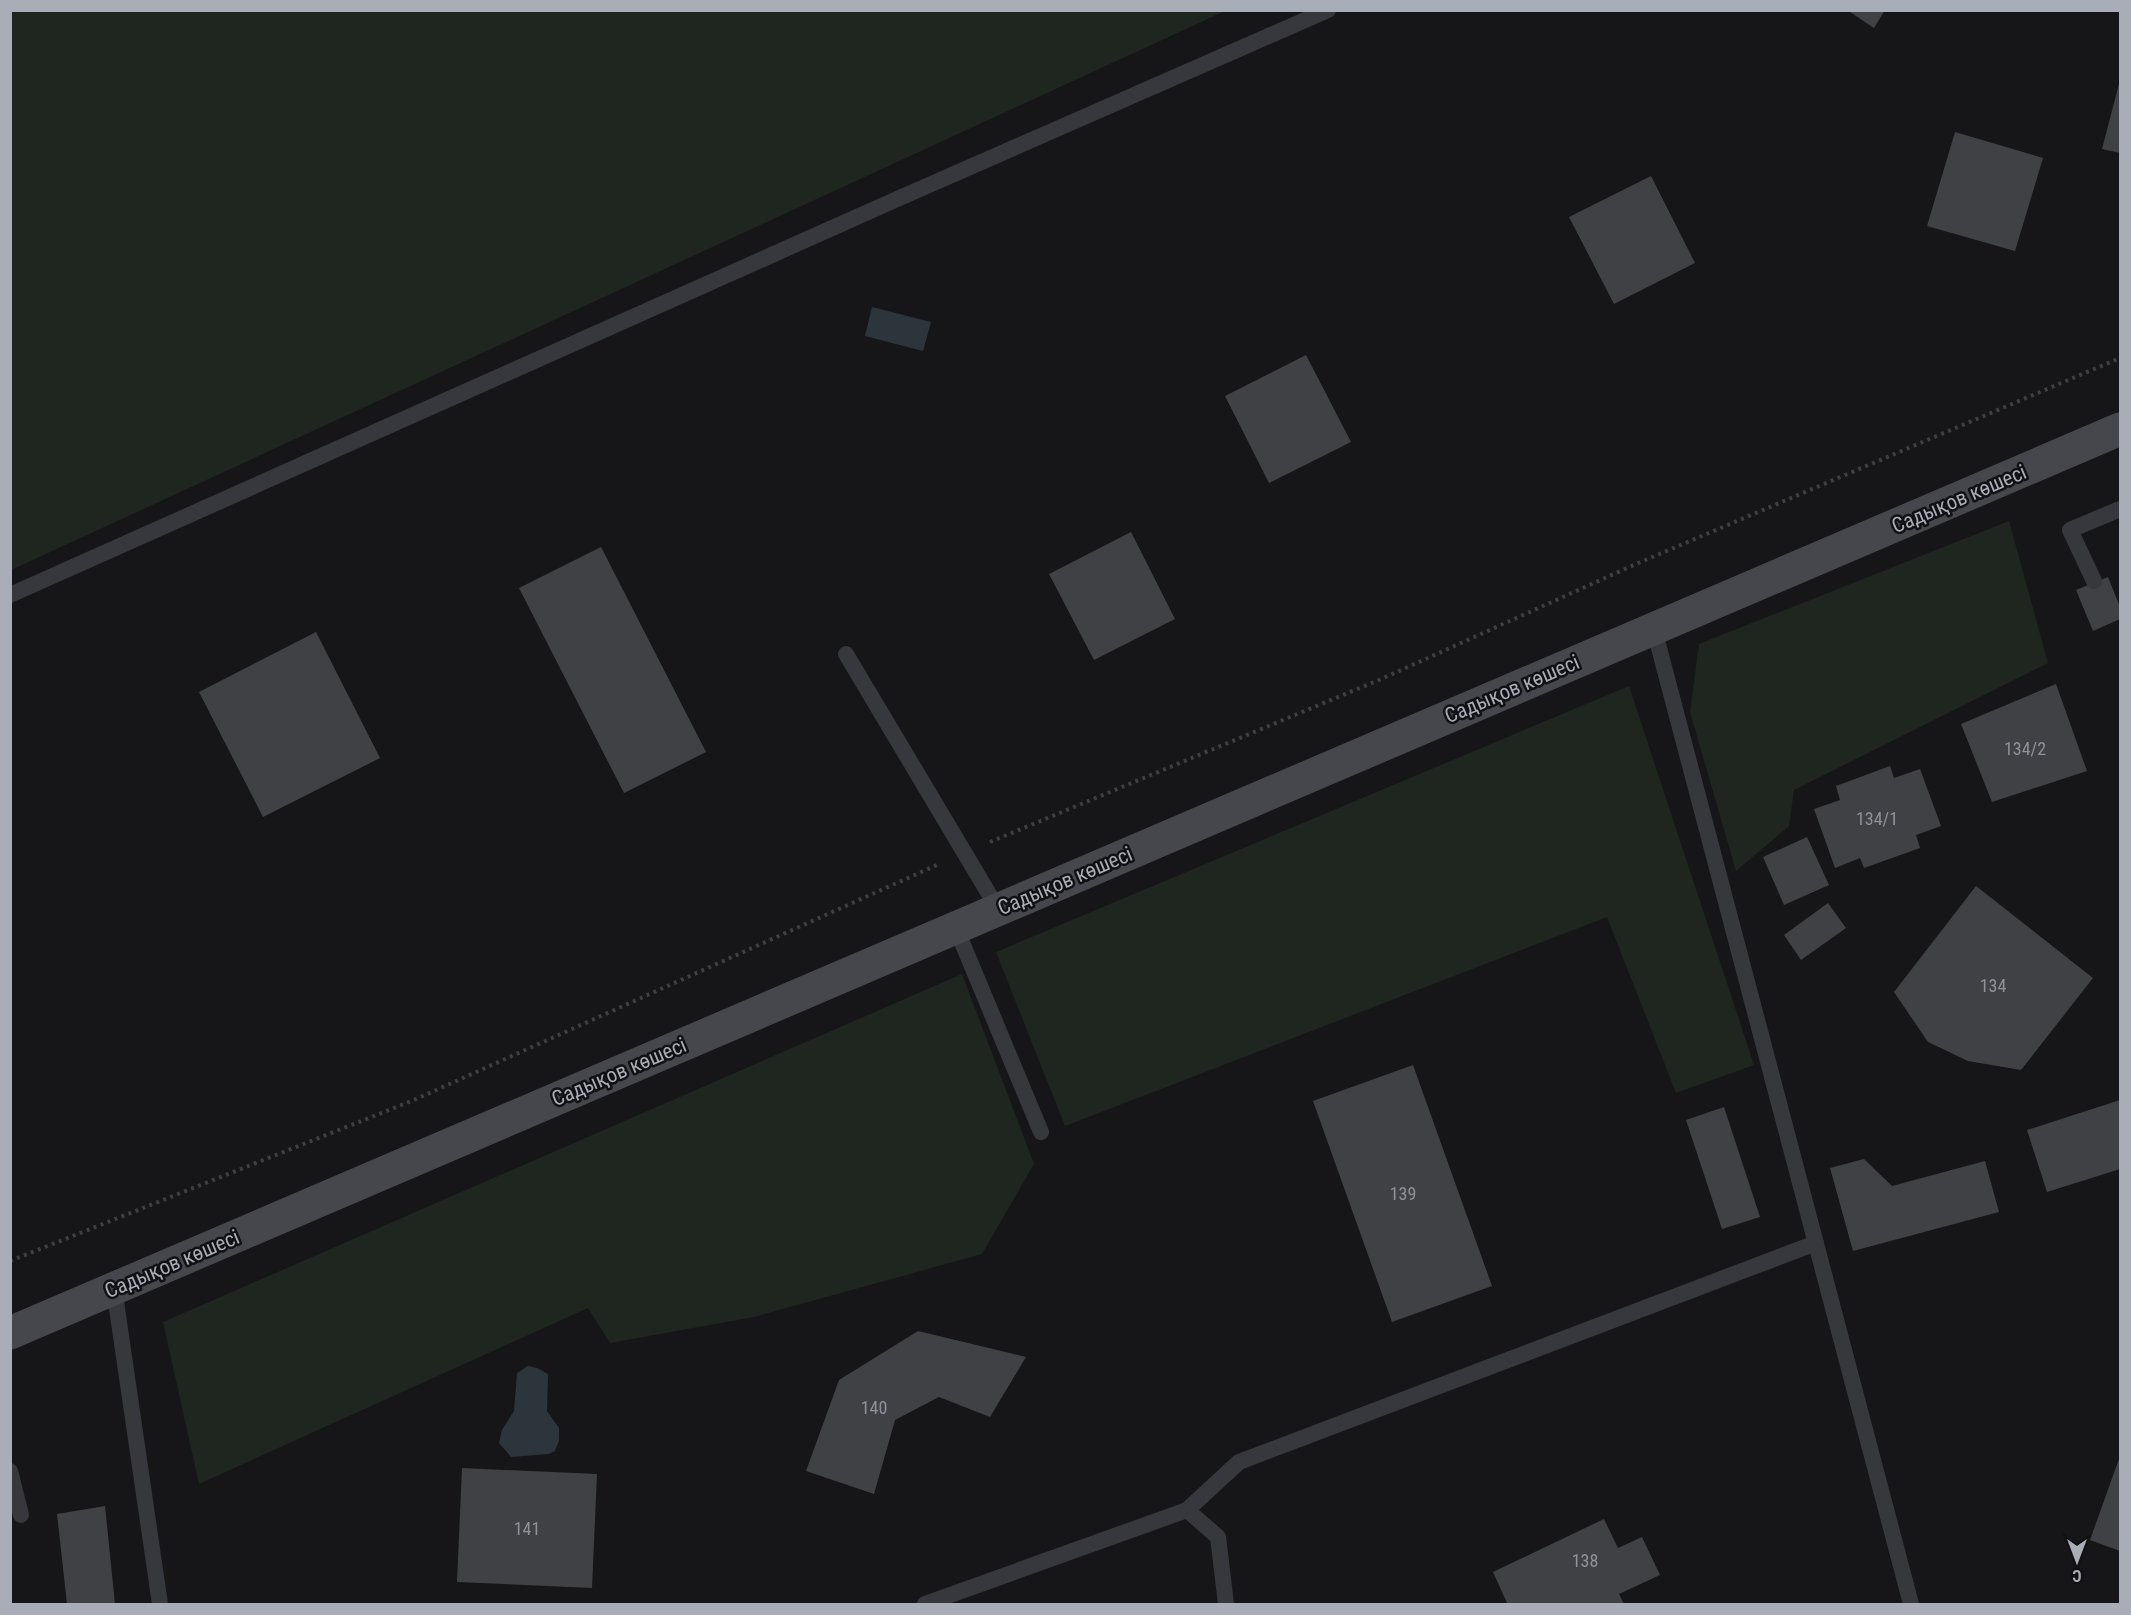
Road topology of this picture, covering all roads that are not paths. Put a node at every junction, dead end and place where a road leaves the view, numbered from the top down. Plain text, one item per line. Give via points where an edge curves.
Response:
1 (1328, 10) edge
2 (2116, 435) edge
3 (2121, 509) edge
4 (2094, 581) dead end
5 (10, 596) edge
6 (1654, 629) junction
7 (846, 654) dead end
8 (998, 909) junction
9 (956, 928) junction
10 (1041, 1132) dead end
11 (1816, 1243) junction
12 (114, 1288) junction
13 (10, 1333) edge
14 (10, 1471) edge
15 (1187, 1510) junction
16 (21, 1515) dead end
17 (160, 1605) edge
18 (925, 1605) edge
19 (1226, 1605) edge
20 (1911, 1605) edge

1 - 5 lane
2 - 6 street, Садықов көшесі
3 - 4 lane via 2070,530
6 - 8 street, Садықов көшесі
6 - 11 lane
7 - 8 lane
8 - 9 street, Садықов көшесі
9 - 10 lane
9 - 12 street, Садықов көшесі
11 - 15 lane via 1239,1462
11 - 20 lane
12 - 13 street, Садықов көшесі
12 - 17 lane
14 - 16 lane
15 - 18 lane
15 - 19 lane via 1218,1538

